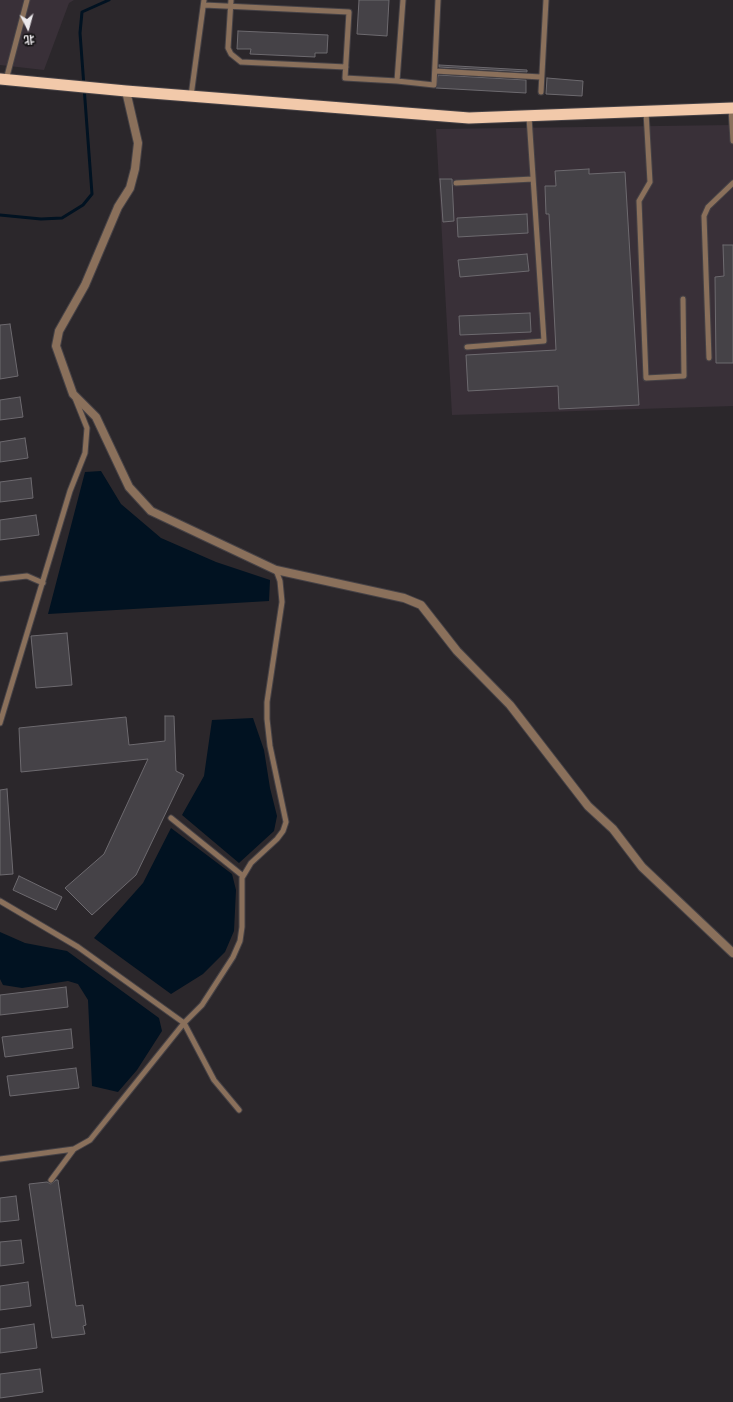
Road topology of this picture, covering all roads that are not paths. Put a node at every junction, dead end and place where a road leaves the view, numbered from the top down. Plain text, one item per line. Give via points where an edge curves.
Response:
1 (26, 0) edge
2 (230, 0) edge
3 (403, 0) edge
4 (438, 0) edge
5 (546, 0) edge
6 (204, 2) edge
7 (230, 7) junction
8 (346, 67) junction
9 (435, 71) junction
10 (542, 77) junction
11 (3, 79) edge
12 (396, 81) junction
13 (126, 91) junction
14 (541, 92) dead end
15 (191, 96) junction
16 (732, 108) edge
17 (646, 112) junction
18 (528, 117) junction
19 (733, 141) edge
20 (533, 179) junction
21 (456, 182) dead end
22 (733, 183) edge
23 (683, 299) dead end
24 (467, 347) dead end
25 (709, 358) dead end
26 (73, 394) junction
27 (276, 570) junction
28 (0, 579) edge
29 (43, 583) junction
30 (0, 723) edge
31 (171, 818) dead end
32 (243, 876) junction
33 (0, 901) edge
34 (733, 953) edge
35 (184, 1023) junction
36 (239, 1110) dead end
37 (74, 1149) junction
38 (0, 1159) edge
39 (51, 1180) dead end

1 - 11 lane
2 - 7 lane
3 - 12 lane
4 - 9 lane
5 - 10 lane
6 - 7 lane
6 - 15 lane
7 - 8 lane via 228,48 241,62
7 - 8 lane via 348,12
8 - 12 lane via 346,78
9 - 10 lane
9 - 12 lane via 434,85
10 - 14 lane
11 - 13 highway
13 - 15 highway
13 - 26 street via 138,143 130,188 118,207 85,285 59,330 56,346
15 - 18 highway via 469,118
16 - 17 highway
16 - 19 lane
17 - 18 highway
17 - 23 lane via 650,182 639,201 646,378 684,376
18 - 20 lane
20 - 21 lane
20 - 24 lane via 544,341
22 - 25 lane via 708,207 704,216
26 - 27 street via 96,416 129,487 151,511
26 - 29 lane via 87,428 86,445
27 - 32 lane via 282,592 267,719 286,822 277,840 251,863
27 - 34 street via 404,598 421,605 457,651 510,705 588,806 613,829 642,867
28 - 29 lane via 27,576
29 - 30 lane
31 - 32 lane
32 - 35 lane via 240,941 233,957 202,1005
33 - 35 lane via 78,947
35 - 36 lane via 214,1080
35 - 37 lane via 90,1140
37 - 38 lane
37 - 39 lane

